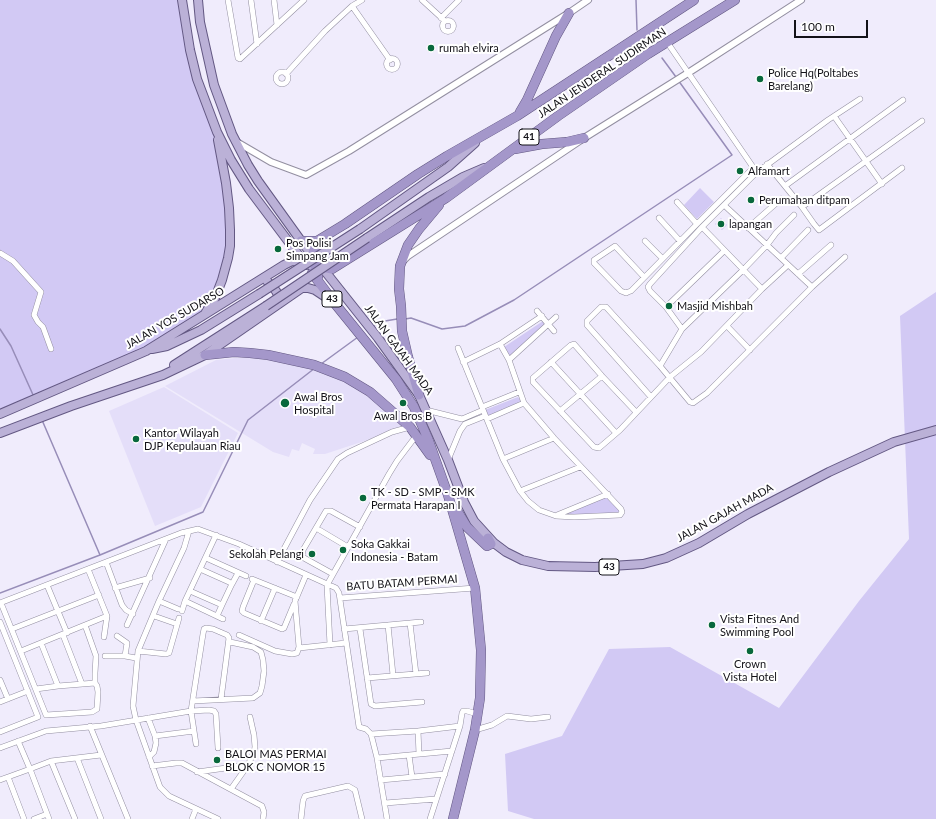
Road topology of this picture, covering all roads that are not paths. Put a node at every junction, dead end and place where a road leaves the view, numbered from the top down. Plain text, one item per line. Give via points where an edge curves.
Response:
1 (182, 0) edge
2 (198, 0) edge
3 (228, 0) edge
4 (251, 0) edge
5 (274, 0) edge
6 (296, 0) edge
7 (304, 0) edge
8 (362, 0) edge
9 (422, 0) edge
10 (459, 0) edge
11 (588, 0) edge
12 (694, 0) edge
13 (735, 0) edge
14 (801, 0) edge
15 (297, 6) junction
16 (352, 6) junction
17 (569, 13) junction
18 (277, 25) junction
19 (667, 42) junction
20 (257, 44) junction
21 (390, 60) dead end
22 (688, 73) junction
23 (286, 74) dead end
24 (860, 99) dead end
25 (903, 100) dead end
26 (517, 116) junction
27 (834, 116) junction
28 (922, 121) dead end
29 (216, 132) junction
30 (483, 135) junction
31 (584, 138) junction
32 (849, 138) junction
33 (235, 141) junction
34 (512, 150) junction
35 (865, 162) junction
36 (492, 164) junction
37 (767, 164) junction
38 (753, 168) junction
39 (902, 168) dead end
40 (756, 173) junction
41 (882, 184) junction
42 (785, 186) junction
43 (446, 198) junction
44 (781, 199) dead end
45 (677, 202) dead end
46 (724, 205) junction
47 (802, 207) junction
48 (794, 215) dead end
49 (659, 218) dead end
50 (345, 224) junction
51 (700, 226) junction
52 (748, 228) junction
53 (808, 230) dead end
54 (301, 241) junction
55 (317, 241) junction
56 (645, 241) dead end
57 (680, 241) junction
58 (767, 245) junction
59 (831, 245) dead end
60 (363, 249) junction
61 (724, 251) junction
62 (0, 253) edge
63 (662, 258) junction
64 (781, 258) junction
65 (845, 258) dead end
66 (311, 264) junction
67 (788, 265) junction
68 (400, 266) junction
69 (744, 270) junction
70 (798, 274) junction
71 (644, 277) junction
72 (262, 279) junction
73 (812, 287) junction
74 (302, 288) junction
75 (762, 289) junction
76 (279, 304) junction
77 (336, 305) junction
78 (666, 307) junction
79 (537, 310) dead end
80 (203, 316) junction
81 (542, 316) junction
82 (556, 317) dead end
83 (548, 324) junction
84 (727, 326) junction
85 (682, 329) junction
86 (554, 331) dead end
87 (500, 344) junction
88 (458, 348) dead end
89 (51, 349) dead end
90 (750, 350) junction
91 (146, 351) junction
92 (205, 355) junction
93 (509, 360) junction
94 (463, 362) junction
95 (551, 362) junction
96 (660, 366) junction
97 (166, 374) junction
98 (400, 376) junction
99 (602, 376) junction
100 (670, 377) junction
101 (519, 392) junction
102 (581, 393) junction
103 (419, 395) junction
104 (652, 397) junction
105 (524, 403) junction
106 (482, 408) junction
107 (426, 410) junction
108 (560, 411) junction
109 (636, 412) junction
110 (0, 414) edge
111 (486, 417) junction
112 (463, 422) junction
113 (410, 427) junction
114 (936, 430) edge
115 (0, 433) edge
116 (616, 433) junction
117 (416, 436) junction
118 (554, 438) junction
119 (448, 460) junction
120 (503, 460) junction
121 (580, 467) junction
122 (439, 471) junction
123 (520, 491) junction
124 (608, 494) junction
125 (448, 495) junction
126 (556, 516) junction
127 (360, 527) junction
128 (316, 528) junction
129 (189, 531) junction
130 (216, 535) junction
131 (488, 538) junction
132 (166, 539) junction
133 (348, 548) junction
134 (206, 558) junction
135 (106, 562) junction
136 (277, 562) junction
137 (88, 569) junction
138 (200, 569) junction
139 (238, 573) junction
140 (333, 574) junction
141 (306, 575) junction
142 (246, 576) dead end
143 (150, 578) junction
144 (232, 584) junction
145 (47, 585) junction
146 (327, 585) junction
147 (115, 588) junction
148 (275, 588) junction
149 (475, 588) junction
150 (190, 591) junction
151 (99, 595) junction
152 (340, 598) junction
153 (296, 599) junction
154 (159, 601) junction
155 (185, 601) junction
156 (0, 603) edge
157 (222, 605) junction
158 (58, 611) junction
159 (133, 614) junction
160 (107, 616) junction
161 (154, 616) junction
162 (217, 616) junction
163 (179, 618) dead end
164 (223, 619) dead end
165 (261, 621) junction
166 (0, 622) edge
167 (421, 622) dead end
168 (410, 623) junction
169 (177, 624) junction
170 (85, 625) junction
171 (127, 625) dead end
172 (388, 626) junction
173 (12, 629) junction
174 (344, 629) junction
175 (360, 629) junction
176 (2, 633) edge
177 (65, 634) junction
178 (239, 635) dead end
179 (117, 636) dead end
180 (104, 637) dead end
181 (230, 642) junction
182 (41, 643) junction
183 (346, 643) junction
184 (330, 645) junction
185 (298, 648) junction
186 (21, 651) junction
187 (138, 651) junction
188 (105, 656) dead end
189 (125, 656) junction
190 (136, 658) junction
191 (427, 673) dead end
192 (416, 674) junction
193 (393, 675) junction
194 (367, 678) junction
195 (0, 682) edge
196 (95, 683) junction
197 (82, 684) junction
198 (58, 686) junction
199 (36, 689) junction
200 (28, 691) junction
201 (8, 698) junction
202 (221, 699) junction
203 (194, 701) junction
204 (0, 702) edge
205 (422, 702) dead end
206 (191, 711) junction
207 (477, 714) junction
208 (250, 717) dead end
209 (548, 717) dead end
210 (148, 718) junction
211 (136, 720) junction
212 (90, 726) junction
213 (460, 726) junction
214 (475, 730) junction
215 (194, 731) junction
216 (418, 731) junction
217 (0, 732) edge
218 (372, 734) junction
219 (155, 736) junction
220 (18, 741) junction
221 (196, 744) dead end
222 (0, 748) edge
223 (218, 748) dead end
224 (452, 751) junction
225 (419, 754) junction
226 (409, 755) junction
227 (101, 756) junction
228 (149, 757) junction
229 (77, 758) junction
230 (377, 758) junction
231 (51, 761) junction
232 (248, 765) junction
233 (152, 766) junction
234 (30, 769) junction
235 (197, 772) junction
236 (445, 774) junction
237 (8, 777) junction
238 (412, 777) junction
239 (0, 780) edge
240 (381, 780) junction
241 (231, 789) junction
242 (436, 799) junction
243 (385, 803) junction
244 (196, 809) junction
245 (48, 816) edge
246 (24, 819) edge
247 (34, 819) edge
248 (75, 819) edge
249 (102, 819) edge
250 (128, 819) edge
251 (192, 819) edge
252 (218, 819) edge
253 (263, 819) edge
254 (301, 819) edge
255 (362, 819) edge
256 (387, 819) edge
257 (430, 819) edge
258 (453, 819) edge

1 - 29 main road via 197,79
2 - 33 main road via 200,22 214,85
3 - 20 street via 238,59 242,59
4 - 20 street
5 - 18 street
6 - 15 street
7 - 15 street
8 - 16 street
9 - 10 street via 443,20
11 - 17 street
12 - 26 highway, JALAN JENDERAL SUDIRMAN / 41
13 - 19 highway, JALAN JENDERAL SUDIRMAN / 41
14 - 22 street
15 - 18 street
16 - 21 street
16 - 23 street
17 - 26 highway
17 - 33 street via 349,151 306,175 271,162
18 - 20 street
19 - 22 street
19 - 34 highway, JALAN JENDERAL SUDIRMAN / 41
22 - 31 street
22 - 38 street
24 - 27 street
25 - 32 street
26 - 30 highway, JALAN JENDERAL SUDIRMAN / 41
27 - 32 street
27 - 37 street
28 - 35 street
29 - 66 main road via 249,189
29 - 80 main road via 227,189 230,246 222,280 215,298
30 - 50 highway, JALAN JENDERAL SUDIRMAN / 41 via 418,174
30 - 91 main road, bridge via 448,167 360,229 259,294 201,330 167,346
31 - 34 highway
31 - 68 street via 408,256
32 - 35 street
32 - 42 street
33 - 54 main road via 258,181
34 - 36 highway, JALAN JENDERAL SUDIRMAN / 41
35 - 41 street
35 - 47 street
36 - 43 highway, JALAN JENDERAL SUDIRMAN / 41
36 - 97 main road, bridge via 468,174 429,197 170,367
37 - 40 street
37 - 42 street
38 - 40 street
38 - 51 street
39 - 41 street
40 - 46 street
41 - 47 street via 819,230
42 - 47 street
43 - 60 highway, JALAN JENDERAL SUDIRMAN / 41
43 - 68 highway via 415,234
44 - 52 street
45 - 51 street
46 - 51 street
46 - 52 street
48 - 58 street
49 - 57 street
50 - 55 highway, JALAN JENDERAL SUDIRMAN / 41
50 - 60 highway via 345,236 349,243
51 - 57 street
51 - 61 street
51 - 78 street via 648,287
52 - 58 street
53 - 64 street
54 - 55 highway
54 - 66 main road
55 - 66 highway
56 - 63 street
57 - 63 street
58 - 64 street
58 - 69 street
59 - 70 street
60 - 66 highway, JALAN JENDERAL SUDIRMAN / 41 via 332,269
61 - 69 street
61 - 78 street
62 - 89 street via 13,261 41,292 34,314 43,327
63 - 71 street
64 - 67 street
65 - 73 street
66 - 72 main road, JALAN YOS SUDARSO via 292,262
66 - 74 main road via 313,278 311,283
66 - 77 highway, JALAN GAJAH MADA / 43 via 323,288
66 - 98 main road, JALAN GAJAH MADA / 43 via 333,281 364,320 378,338
67 - 70 street
67 - 75 street
68 - 103 highway via 399,289 405,348
69 - 75 street
69 - 85 street
70 - 73 street
71 - 71 street via 631,291 624,292 594,263 594,260 614,246
72 - 76 main road via 271,284 276,291
72 - 80 main road, JALAN YOS SUDARSO
73 - 90 street
74 - 76 main road
74 - 77 main road via 319,292
75 - 84 street
76 - 92 main road
77 - 98 highway, JALAN GAJAH MADA / 43 via 369,347
78 - 85 street
79 - 81 street
80 - 91 main road, JALAN YOS SUDARSO
81 - 83 street
81 - 87 street
82 - 83 street
83 - 86 street
83 - 93 street
84 - 90 street
84 - 100 street via 701,352
85 - 96 street
87 - 93 street
87 - 94 street
88 - 94 street
90 - 100 street via 707,393 693,403
91 - 110 main road, JALAN YOS SUDARSO
92 - 97 main road
92 - 113 highway via 250,353 314,365 355,382
93 - 101 street
94 - 106 street
95 - 99 street via 574,344
95 - 102 street
95 - 108 street via 532,380
96 - 100 street
96 - 104 street via 606,307 601,307 587,321 587,326
97 - 115 main road
98 - 103 main road, JALAN GAJAH MADA / 43
98 - 122 highway, JALAN GAJAH MADA / 43 via 419,417
99 - 102 street
99 - 109 street
100 - 104 street
101 - 105 street
101 - 106 street
102 - 108 street
102 - 116 street
103 - 107 main road, JALAN GAJAH MADA / 43
104 - 109 street
105 - 111 street
105 - 118 street
106 - 111 street
106 - 112 street
107 - 112 street
107 - 119 main road, JALAN GAJAH MADA / 43
108 - 116 street via 596,447 601,447
109 - 116 street
111 - 112 street
111 - 120 street
112 - 119 street
113 - 117 highway
113 - 136 street via 392,432 338,459 310,500
114 - 131 main road, JALAN GAJAH MADA / 43 via 894,442 829,472 699,543 651,562 595,567 540,565 514,557
117 - 122 highway
117 - 127 street via 397,461
118 - 120 street
118 - 121 street
119 - 131 main road, JALAN GAJAH MADA / 43 via 464,502 474,521
120 - 123 street
121 - 123 street
121 - 124 street
122 - 125 highway, JALAN GAJAH MADA / 43
123 - 126 street via 539,510
124 - 126 street
124 - 126 street via 622,510 620,515
125 - 131 highway via 467,527 487,546 490,544
125 - 149 highway, JALAN GAJAH MADA / 43
127 - 128 street via 328,511
127 - 133 street
128 - 133 street
128 - 140 street via 302,556
129 - 130 street via 200,530
129 - 132 street
129 - 154 street via 184,548
130 - 134 street
130 - 136 street
132 - 135 street
132 - 143 street
133 - 140 street
134 - 138 street
134 - 139 street
135 - 137 street
135 - 147 street
136 - 141 street
137 - 145 street
137 - 151 street
138 - 144 street
138 - 150 street
139 - 142 street
139 - 144 street
140 - 146 street
141 - 146 street
141 - 153 street
143 - 147 street
143 - 159 street
144 - 157 street
145 - 156 street
145 - 158 street
146 - 152 street via 336,588
146 - 184 street
147 - 159 street via 122,605
148 - 153 street
148 - 165 street
148 - 165 street via 253,579 242,611
149 - 152 street, BATU BATAM PERMAI
149 - 207 highway, JALAN GAJAH MADA / 43 via 482,665
150 - 155 street
150 - 157 street
151 - 158 street
151 - 160 street
152 - 174 street, BATU BATAM PERMAI
153 - 165 street via 282,630
153 - 185 street
154 - 155 street via 180,610
154 - 161 street
155 - 162 street
156 - 173 street
157 - 162 street
158 - 173 street
158 - 177 street
159 - 171 street
160 - 170 street
160 - 180 street
161 - 169 street
161 - 187 street
162 - 164 street
163 - 169 street
166 - 176 street
167 - 168 street
168 - 172 street
168 - 192 street
169 - 187 street via 169,653
170 - 177 street
170 - 196 street via 96,656
172 - 175 street
172 - 193 street
173 - 186 street
174 - 175 street
174 - 183 street, BATU BATAM PERMAI
175 - 194 street
176 - 200 street
177 - 182 street
177 - 197 street
178 - 185 street via 275,651 295,654
179 - 189 street via 127,643
181 - 202 street
181 - 202 street via 253,647 261,652 262,686 260,693 253,698
181 - 203 street via 227,635 204,629
182 - 186 street
182 - 198 street
183 - 184 street
183 - 218 street, BATU BATAM PERMAI via 359,727
184 - 185 street
186 - 199 street
187 - 190 street
188 - 189 street
189 - 190 street
190 - 211 street via 133,706
191 - 192 street
192 - 193 street
193 - 194 street
194 - 205 street via 370,702 374,706
195 - 201 street
196 - 197 street
196 - 199 street via 98,692 97,709 92,712 46,715
197 - 198 street
198 - 199 street
200 - 201 street
200 - 217 street via 38,717
201 - 204 street
202 - 203 street
203 - 206 street
206 - 210 street
206 - 215 street
206 - 223 street via 215,712
207 - 213 street via 463,711
207 - 214 highway, JALAN GAJAH MADA / 43
208 - 232 street via 255,746
209 - 214 street via 531,719 507,716 492,725
210 - 211 street
210 - 219 street
211 - 212 street
211 - 228 street
212 - 220 street via 46,731
212 - 227 street
213 - 216 street
213 - 224 street
214 - 258 highway, JALAN GAJAH MADA / 43
215 - 219 street
215 - 221 street
216 - 218 street
216 - 225 street
218 - 230 street
219 - 228 street via 154,752
220 - 222 street
220 - 234 street
224 - 225 street
224 - 236 street
225 - 226 street
226 - 230 street
226 - 238 street
227 - 229 street
227 - 250 street
228 - 233 street
229 - 231 street
229 - 249 street
230 - 240 street
231 - 234 street
231 - 248 street
232 - 235 street
232 - 241 street
233 - 235 street via 181,763
233 - 244 street via 158,784 166,793
234 - 237 street
234 - 245 street
235 - 241 street
236 - 238 street
236 - 242 street
237 - 239 street
237 - 246 street
238 - 240 street
240 - 243 street
241 - 253 street via 262,806
242 - 243 street
242 - 257 street
243 - 256 street
244 - 251 street
244 - 252 street
245 - 247 street
254 - 255 street via 305,796 348,786 355,790

